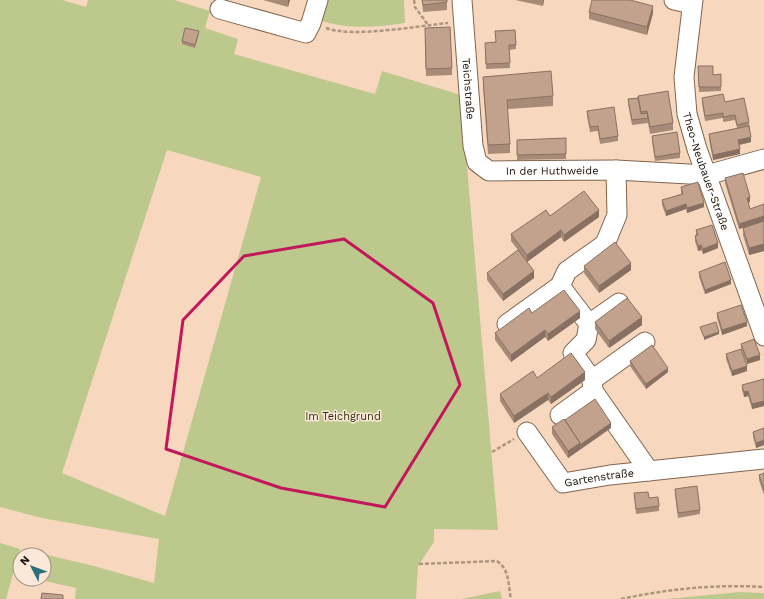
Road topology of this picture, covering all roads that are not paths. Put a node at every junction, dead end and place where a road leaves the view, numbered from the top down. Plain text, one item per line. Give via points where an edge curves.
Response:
1 (318, 0) edge
2 (462, 0) edge
3 (686, 1) edge
4 (220, 9) dead end
5 (764, 159) edge
6 (616, 170) junction
7 (488, 171) joint
8 (707, 175) junction
9 (560, 286) junction
10 (619, 303) edge
11 (507, 324) edge
12 (589, 324) junction
13 (764, 336) edge
14 (644, 342) dead end
15 (592, 386) junction
16 (560, 415) dead end
17 (519, 436) road end
18 (764, 459) edge
19 (649, 471) junction

1 - 4 street via 306,33
2 - 7 street, Teichstraße via 473,146 477,162
3 - 8 street, Theo-Neubauer-Straße via 684,77 687,114
5 - 8 street, In der Huthweide
6 - 7 street, In der Huthweide
6 - 8 street, In der Huthweide
6 - 9 street via 617,215 605,244 567,271
8 - 13 street, Theo-Neubauer-Straße
9 - 11 street
9 - 12 street
10 - 12 street
12 - 15 street via 586,340 573,353
14 - 15 street
15 - 16 street
15 - 19 street, Gartenstraße
17 - 19 street, Gartenstraße via 563,483
18 - 19 street, Gartenstraße

